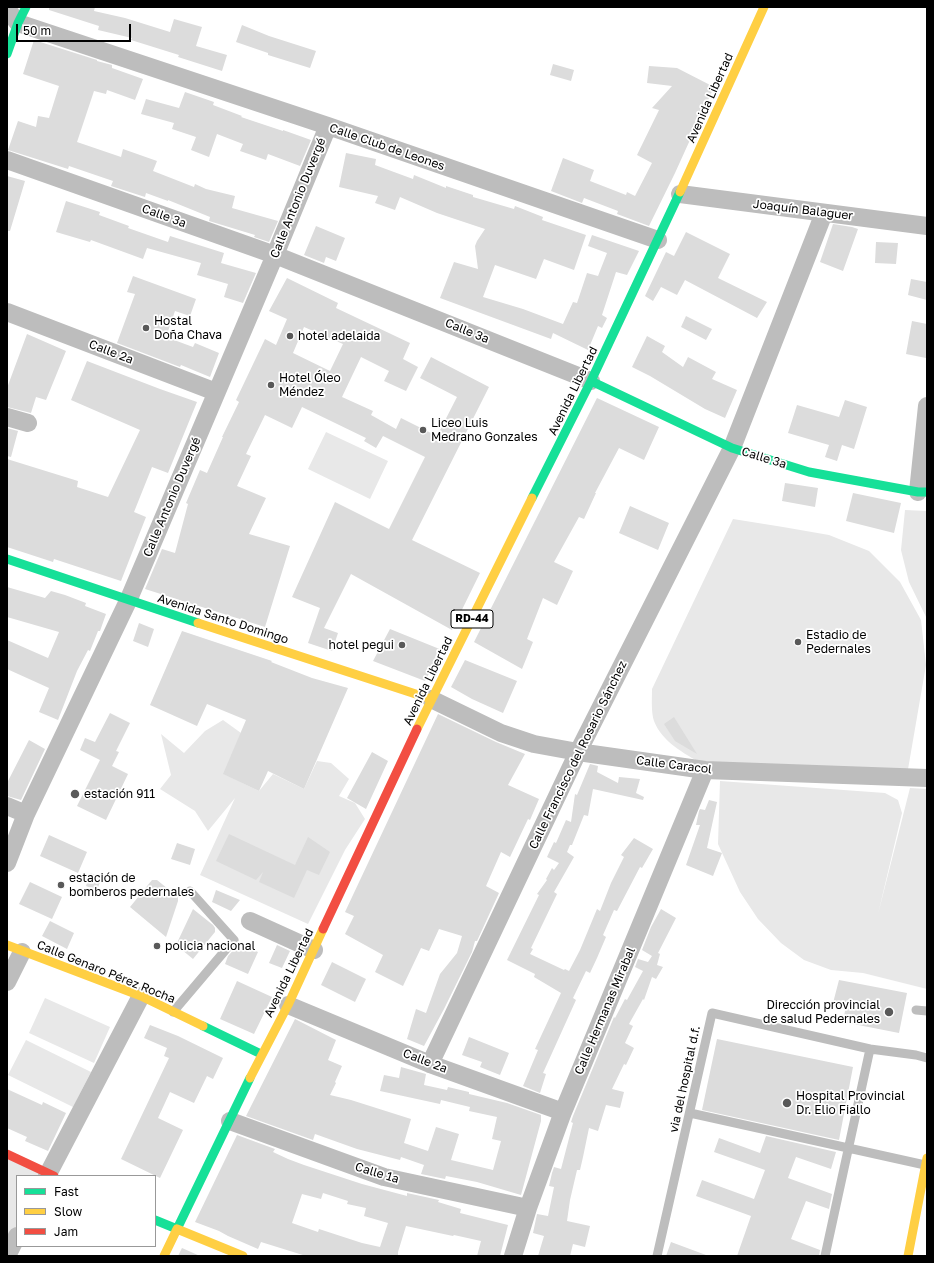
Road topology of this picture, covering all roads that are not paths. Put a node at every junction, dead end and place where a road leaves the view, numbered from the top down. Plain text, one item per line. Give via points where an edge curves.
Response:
1 (764, 7) edge
2 (17, 13) edge
3 (7, 54) edge
4 (328, 126) junction
5 (7, 160) edge
6 (680, 194) junction
7 (824, 213) junction
8 (927, 226) edge
9 (658, 240) junction
10 (275, 255) junction
11 (7, 312) edge
12 (592, 381) junction
13 (216, 392) junction
14 (927, 406) edge
15 (7, 417) edge
16 (28, 423) dead end
17 (732, 448) junction
18 (923, 492) edge
19 (7, 559) edge
20 (128, 601) junction
21 (431, 699) junction
22 (578, 752) junction
23 (705, 770) junction
24 (927, 778) edge
25 (7, 806) edge
26 (26, 814) junction
27 (7, 863) edge
28 (190, 891) dead end
29 (250, 921) dead end
30 (15, 948) edge
31 (314, 950) junction
32 (7, 982) edge
33 (141, 996) junction
34 (288, 1005) junction
35 (916, 1010) dead end
36 (927, 1011) edge
37 (173, 1012) junction
38 (870, 1050) junction
39 (261, 1054) junction
40 (927, 1058) edge
41 (430, 1064) junction
42 (563, 1112) junction
43 (690, 1113) junction
44 (230, 1121) junction
45 (848, 1147) junction
46 (7, 1154) edge
47 (926, 1162) edge
48 (50, 1175) edge
49 (528, 1208) junction
50 (156, 1220) edge
51 (177, 1229) junction
52 (16, 1238) edge
53 (7, 1256) edge
54 (164, 1256) edge
55 (243, 1256) edge
56 (513, 1256) edge
57 (658, 1256) edge
58 (825, 1256) edge
59 (908, 1256) edge

1 - 6 main road, Avenida Libertad / RD-44
2 - 3 main road
2 - 4 street, Calle Club de Leones
4 - 9 street, Calle Club de Leones
4 - 10 street, Calle Antonio Duvergé
5 - 10 street, Calle 3ª
6 - 7 street, Joaquín Balaguer
6 - 9 main road, Avenida Libertad / RD-44
7 - 8 street, Joaquín Balaguer
7 - 17 street, Calle Francisco del Rosario Sánchez
9 - 12 main road, Avenida Libertad / RD-44
10 - 12 street, Calle 3ª
10 - 13 street, Calle Antonio Duvergé
11 - 13 street, Calle 2ª
12 - 17 main road, Calle 3ª
12 - 21 main road, Avenida Libertad / RD-44
13 - 20 street, Calle Antonio Duvergé
14 - 18 street
15 - 16 street
17 - 18 main road, Calle 3ª via 809,472
17 - 22 street, Calle Francisco del Rosario Sánchez
19 - 20 main road, Avenida Santo Domingo
20 - 21 main road, Avenida Santo Domingo
20 - 26 street, Calle Antonio Duvergé
21 - 22 street, Calle Caracol via 501,733 534,744
21 - 31 main road, Avenida Libertad / RD-44
22 - 23 street, Calle Caracol
22 - 41 street, Calle Francisco del Rosario Sánchez
23 - 24 street, Calle Caracol
23 - 42 street, Calle Hermanas Mirabal
25 - 26 street
26 - 27 street, Calle Antonio Duvergé
28 - 37 lane via 234,940
29 - 31 street
30 - 32 street
30 - 33 main road, Calle Genaro Pérez Rocha
31 - 34 main road, Avenida Libertad / RD-44
33 - 37 main road, Calle Genaro Pérez Rocha
33 - 48 street
34 - 39 main road, Avenida Libertad / RD-44
34 - 41 street, Calle 2ª
35 - 36 lane
37 - 39 main road, Calle Genaro Pérez Rocha
38 - 40 lane
38 - 43 lane, via del hospital d.f. via 712,1013
38 - 45 lane
39 - 44 main road, Avenida Libertad / RD-44
41 - 42 street, Calle 2ª
42 - 49 street, Calle Hermanas Mirabal
43 - 45 lane
43 - 57 lane, via del hospital d.f.
44 - 49 street, Calle 1ª via 384,1177
44 - 51 main road, Avenida Libertad / RD-44
45 - 47 lane
45 - 58 lane
46 - 48 main road
47 - 59 main road
49 - 56 street, Calle Hermanas Mirabal
50 - 51 main road
51 - 54 main road, Avenida Libertad
51 - 55 main road
52 - 53 street

